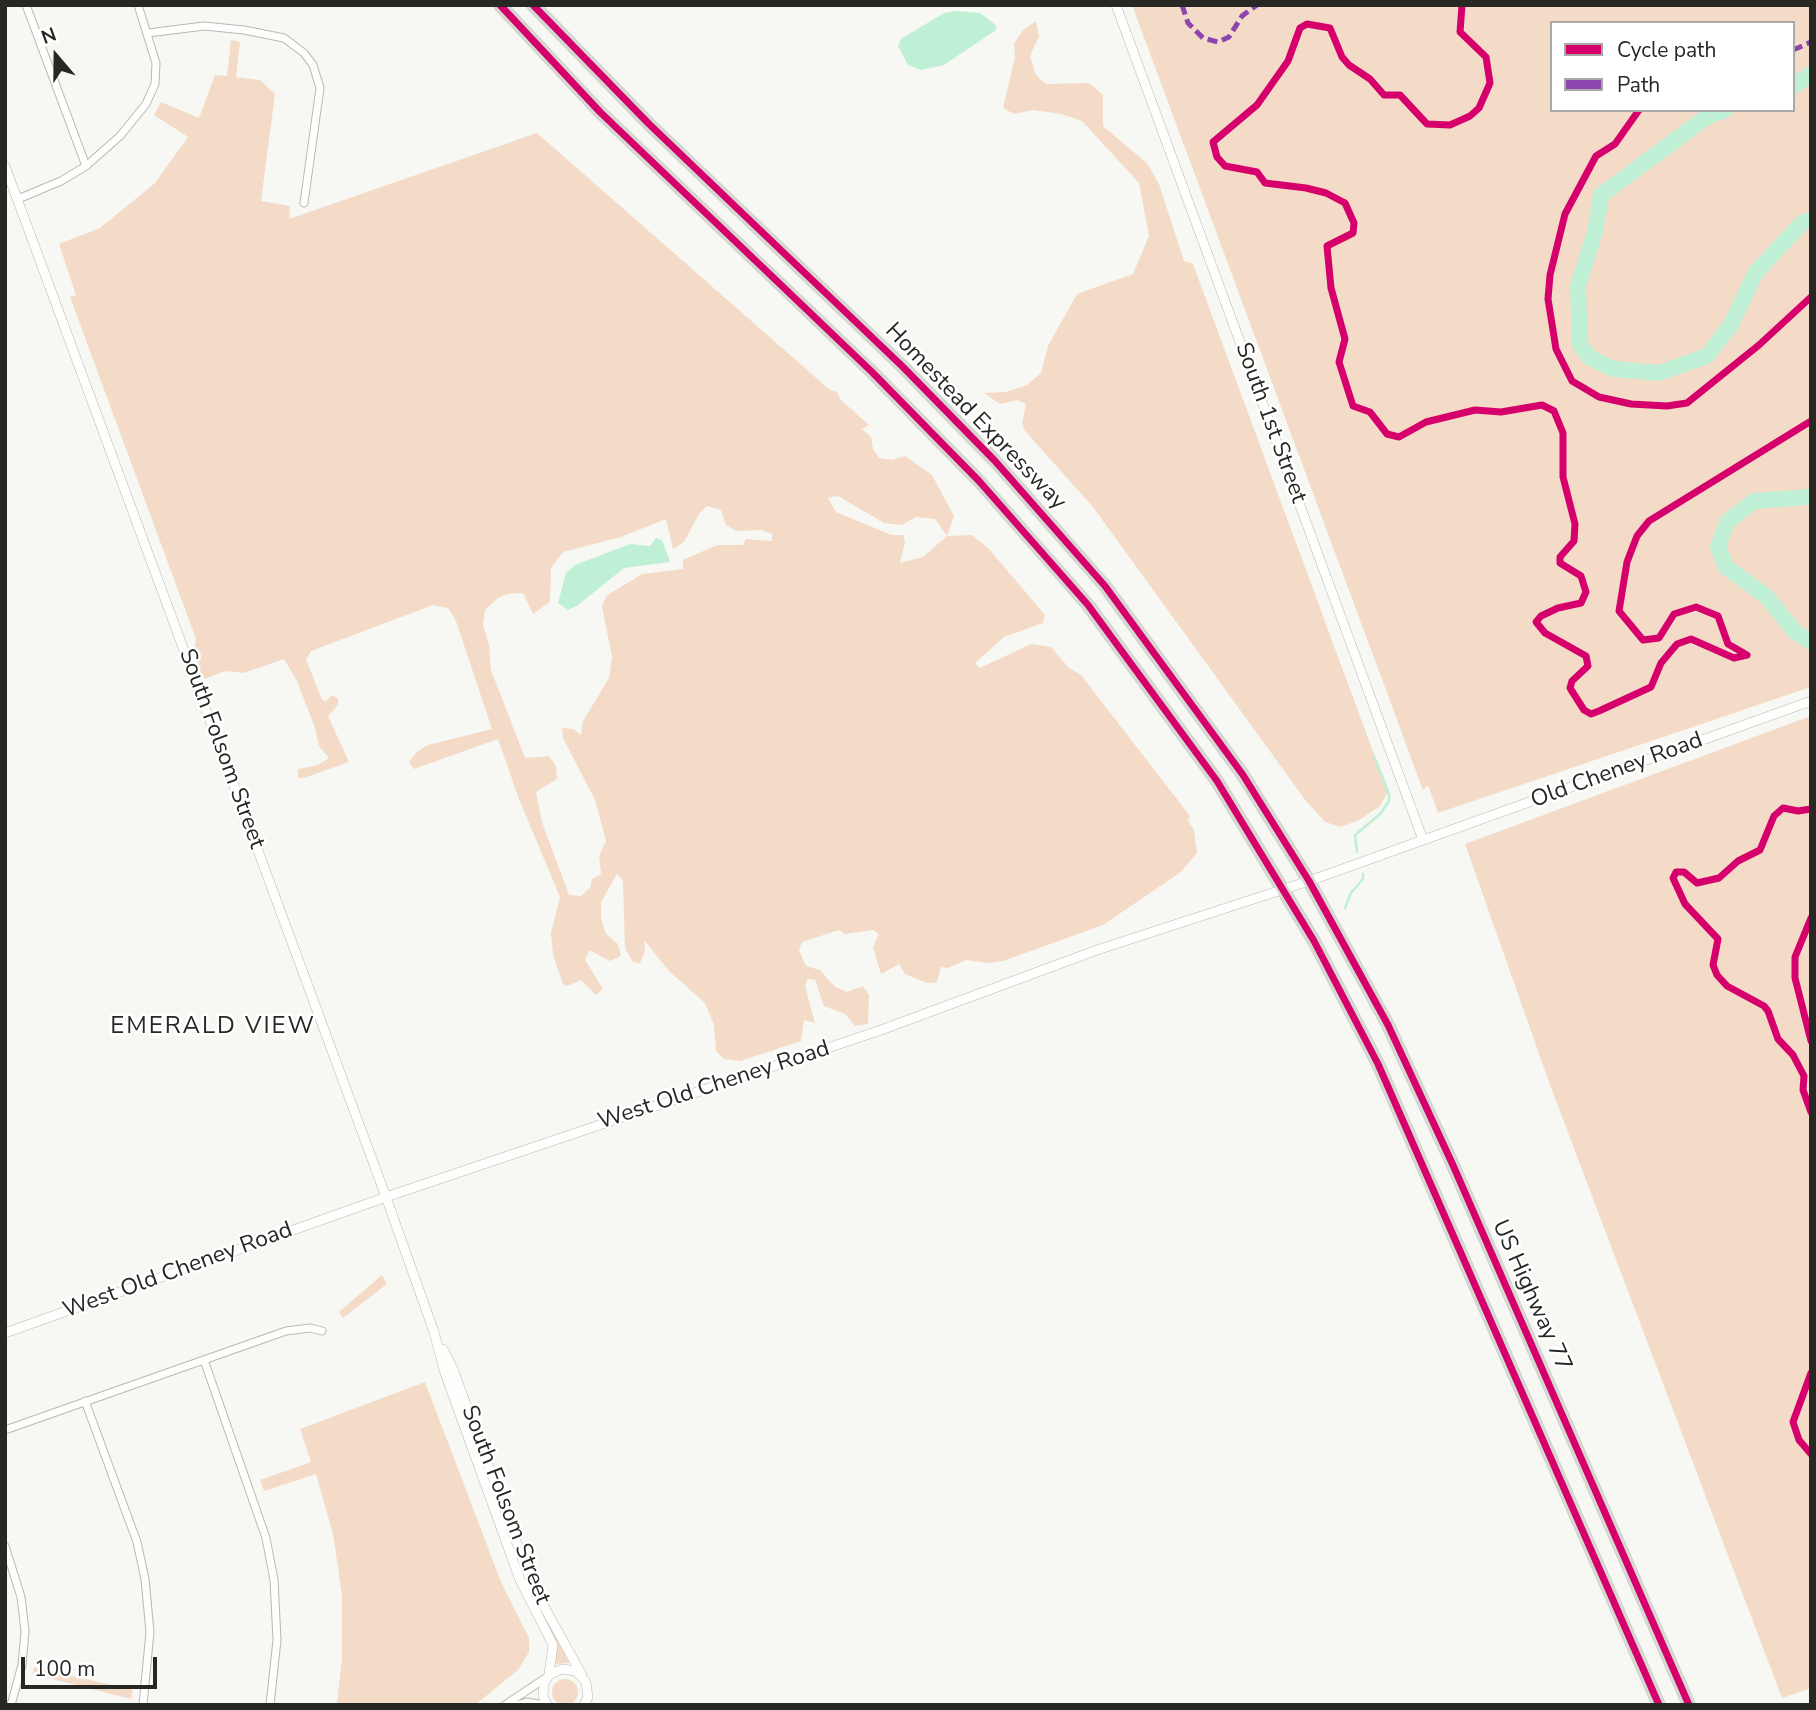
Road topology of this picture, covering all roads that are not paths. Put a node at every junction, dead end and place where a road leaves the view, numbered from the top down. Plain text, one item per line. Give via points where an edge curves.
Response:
1 (26, 5) edge
2 (138, 5) edge
3 (500, 5) edge
4 (533, 5) edge
5 (1116, 5) edge
6 (148, 33) junction
7 (5, 166) edge
8 (86, 166) junction
9 (18, 199) junction
10 (304, 203) dead end
11 (1811, 701) edge
12 (1423, 840) junction
13 (1309, 881) junction
14 (1284, 888) junction
15 (1325, 909) joint
16 (1298, 914) joint
17 (386, 1197) junction
18 (322, 1331) dead end
19 (434, 1332) junction
20 (5, 1334) edge
21 (204, 1360) junction
22 (85, 1401) junction
23 (5, 1430) edge
24 (5, 1546) edge
25 (582, 1675) junction
26 (548, 1676) junction
27 (144, 1704) edge
28 (11, 1705) edge
29 (270, 1705) edge
30 (505, 1705) edge
31 (517, 1705) edge
32 (545, 1705) edge
33 (584, 1705) edge
34 (1659, 1705) edge
35 (1689, 1705) edge

1 - 8 street
2 - 6 street
3 - 14 highway, Homestead Expressway via 600,112 928,427 1032,539 1183,731
4 - 13 highway, Homestead Expressway via 649,124 946,410 1051,522 1197,708
5 - 12 street, South 1st Street
6 - 8 street via 156,63 151,95 120,136
6 - 10 street via 204,26 244,30 284,38 304,53 320,88
7 - 9 street, South Folsom Street
8 - 9 street
9 - 17 street, South Folsom Street
11 - 12 street, Old Cheney Road
12 - 13 street, West Old Cheney Road
13 - 14 street, West Old Cheney Road
13 - 15 highway, Homestead Expressway
14 - 16 highway, Homestead Expressway
14 - 17 street, West Old Cheney Road via 1097,950 795,1060
15 - 35 highway, US Highway 77 via 1422,1095
16 - 34 highway, US Highway 77 via 1348,1003 1409,1132
17 - 19 street, South Folsom Street
17 - 20 street, West Old Cheney Road
18 - 21 street via 286,1331
19 - 25 street, South Folsom Street via 453,1369 532,1585
19 - 26 street, South Folsom Street via 520,1580 553,1645
21 - 22 street
21 - 29 street via 268,1548 277,1640
22 - 23 street
22 - 27 street via 137,1542 145,1578 150,1632
24 - 28 street via 22,1597 25,1631
25 - 26 street via 569,1669
25 - 33 street via 588,1689
26 - 30 street
26 - 32 street, South Folsom Street via 542,1689
31 - 32 street

